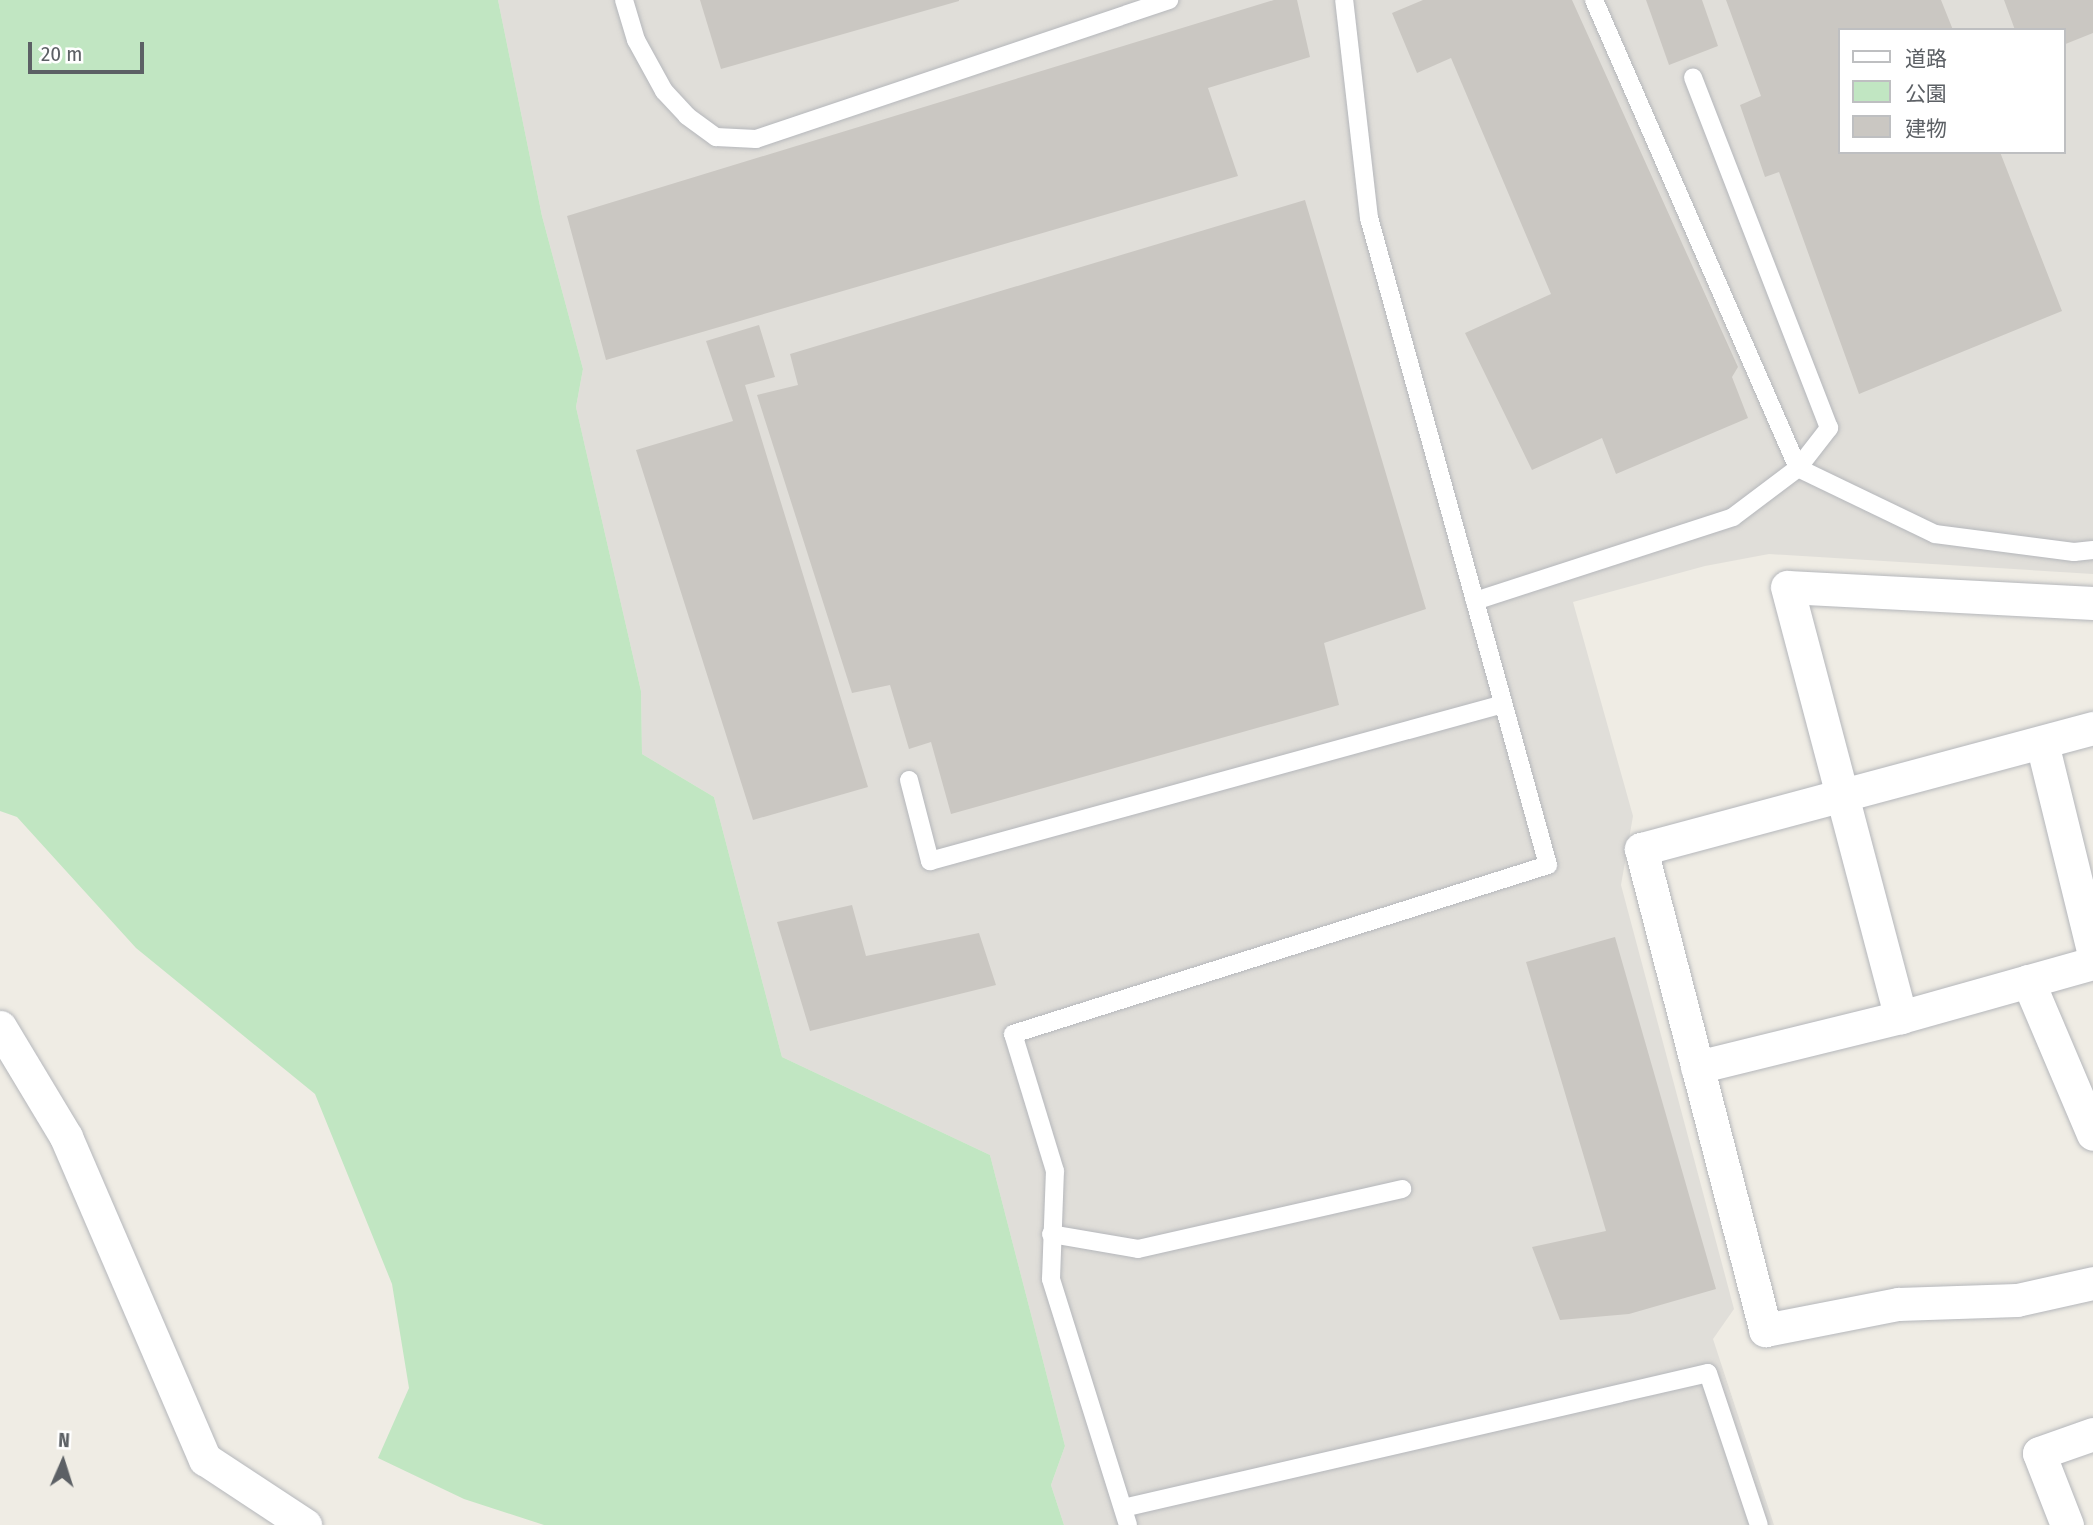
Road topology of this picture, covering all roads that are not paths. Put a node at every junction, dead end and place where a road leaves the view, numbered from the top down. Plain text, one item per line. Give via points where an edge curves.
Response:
1 (624, 0) edge
2 (1169, 0) edge
3 (1344, 0) edge
4 (1594, 0) edge
5 (1693, 77) dead end
6 (1798, 468) junction
7 (2093, 550) edge
8 (1475, 601) junction
9 (2093, 603) edge
10 (1503, 704) junction
11 (2093, 728) edge
12 (2042, 743) junction
13 (909, 779) dead end
14 (1840, 795) junction
15 (2093, 950) edge
16 (2093, 963) edge
17 (2028, 981) junction
18 (1901, 1017) junction
19 (0, 1027) edge
20 (1697, 1068) junction
21 (2093, 1134) edge
22 (1402, 1189) dead end
23 (1051, 1234) junction
24 (2093, 1283) edge
25 (2093, 1434) edge
26 (1125, 1516) edge
27 (305, 1525) edge
28 (1759, 1525) edge
29 (2067, 1525) edge

1 - 2 lane via 636,40 664,91 687,116 716,138 756,139
3 - 8 lane via 1369,218
4 - 6 lane
5 - 6 lane via 1829,428
6 - 7 lane via 1935,534 2074,552
6 - 8 lane via 1733,517
8 - 10 lane
9 - 14 street via 1787,587
10 - 13 lane via 930,861
10 - 23 lane via 1548,865 1013,1034 1055,1171
11 - 12 street
12 - 14 street
12 - 15 street
14 - 18 street
14 - 20 street via 1641,849
16 - 17 street
17 - 18 street
17 - 21 street
18 - 20 street
19 - 27 street via 66,1137 205,1459
20 - 24 street via 1765,1330 1898,1304 2017,1300
22 - 23 lane via 1138,1249
23 - 26 lane via 1051,1279
25 - 29 street via 2039,1453
26 - 28 lane via 1708,1373

